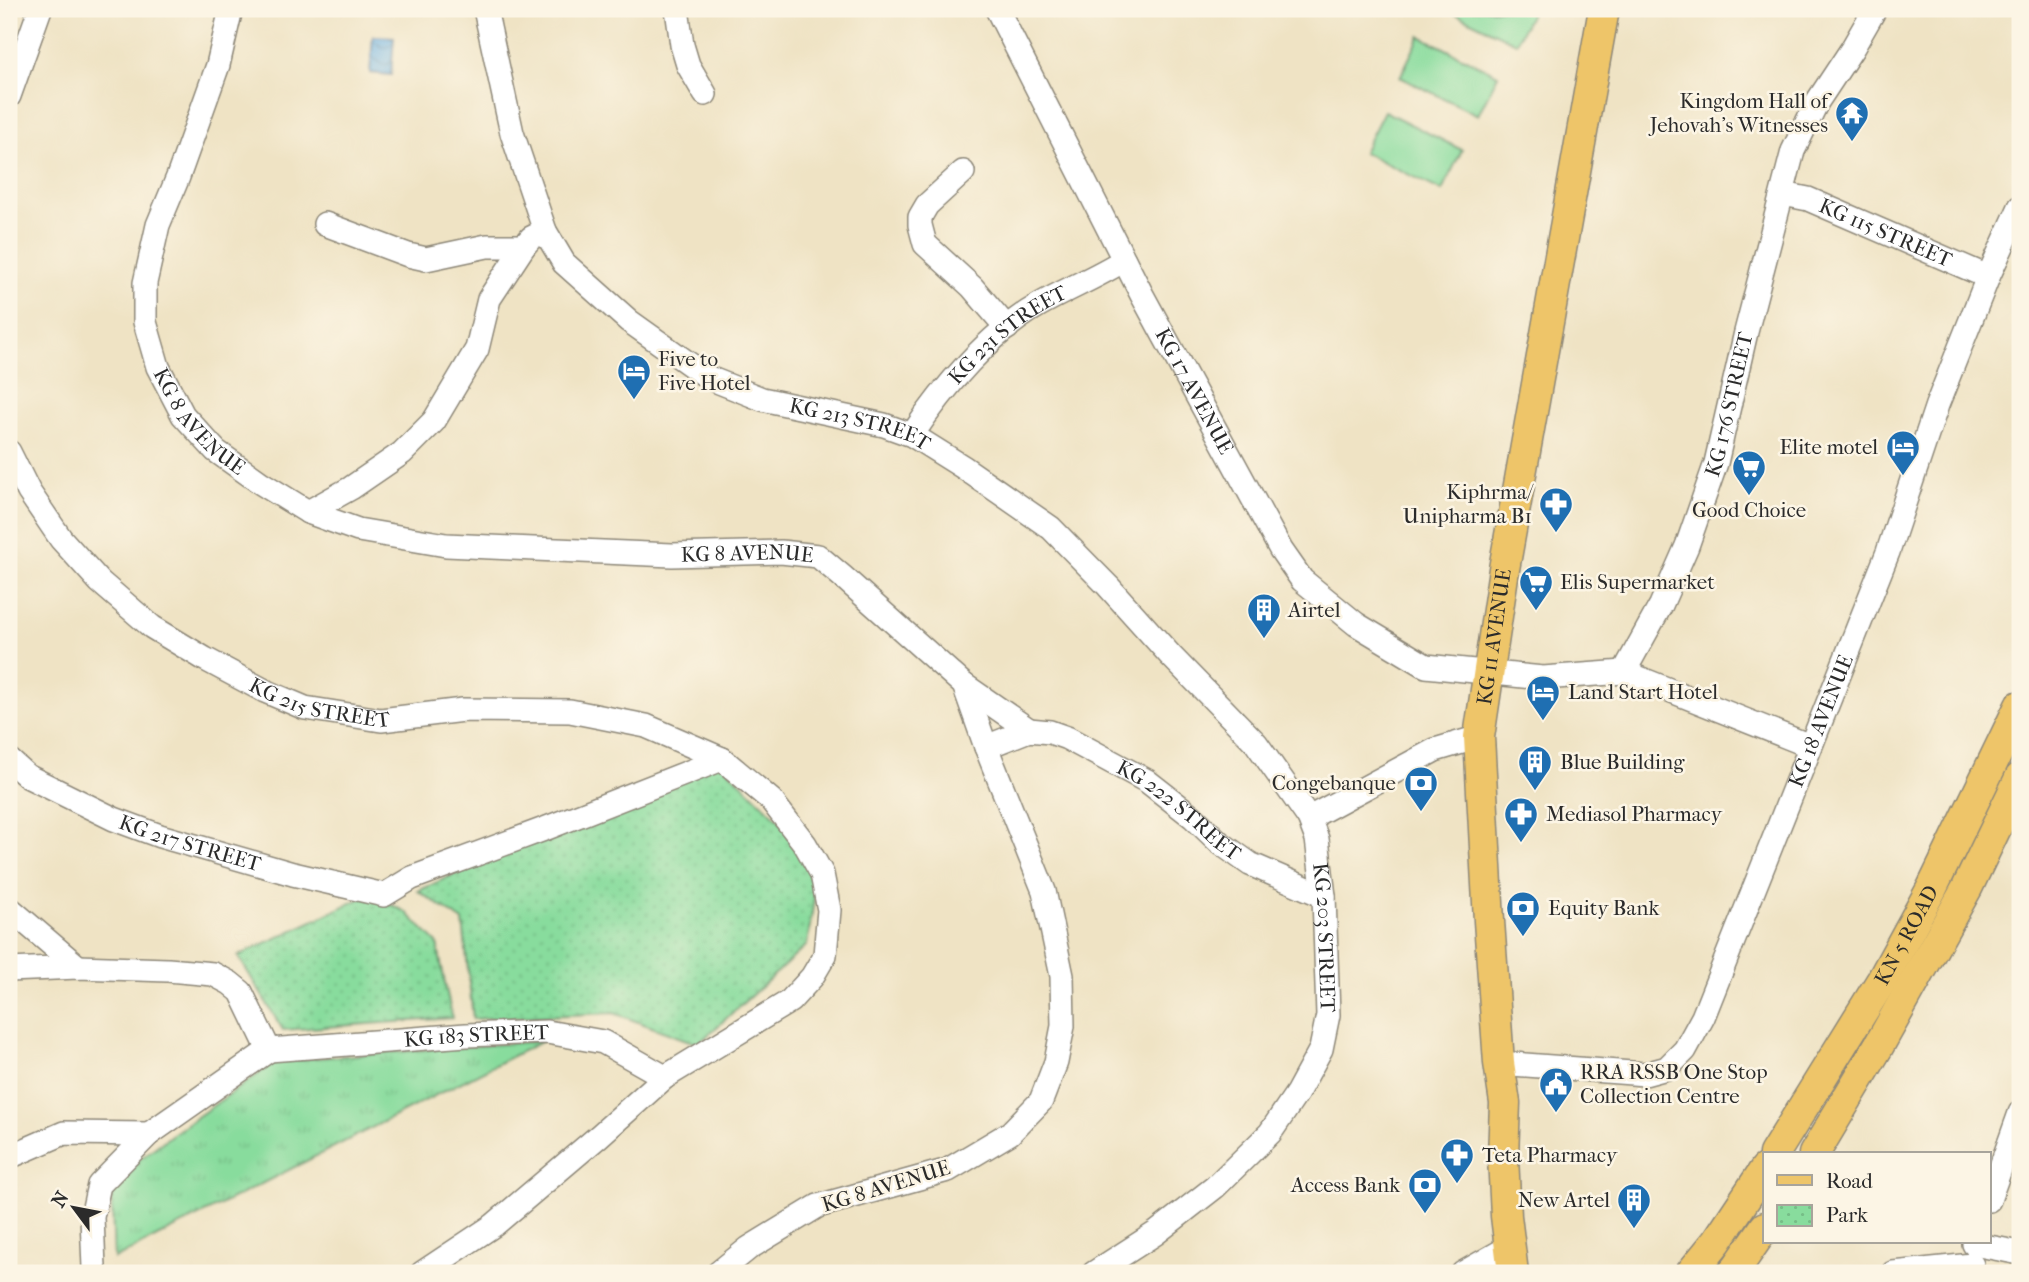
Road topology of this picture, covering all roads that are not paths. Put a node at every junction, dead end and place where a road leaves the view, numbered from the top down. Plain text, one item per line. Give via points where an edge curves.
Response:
1 (40, 9) edge
2 (231, 9) edge
3 (485, 9) edge
4 (677, 9) edge
5 (997, 9) edge
6 (1604, 9) edge
7 (1875, 9) edge
8 (705, 94) dead end
9 (9, 96) edge
10 (963, 172) dead end
11 (1783, 194) junction
12 (2020, 206) edge
13 (325, 224) dead end
14 (545, 231) junction
15 (524, 246) junction
16 (1125, 260) junction
17 (1989, 276) junction
18 (1007, 328) junction
19 (912, 435) junction
20 (9, 452) edge
21 (308, 512) junction
22 (1488, 671) junction
23 (1624, 672) junction
24 (964, 685) junction
25 (2020, 706) edge
26 (1029, 730) junction
27 (1479, 737) junction
28 (1810, 746) junction
29 (986, 747) junction
30 (722, 759) junction
31 (9, 760) edge
32 (2020, 778) edge
33 (1309, 818) junction
34 (1324, 896) junction
35 (9, 908) edge
36 (78, 967) junction
37 (9, 970) edge
38 (269, 1050) junction
39 (1499, 1063) junction
40 (665, 1077) junction
41 (2020, 1113) edge
42 (149, 1134) junction
43 (1775, 1152) edge
44 (1815, 1152) edge
45 (9, 1157) edge
46 (1763, 1172) edge
47 (1990, 1197) edge
48 (1763, 1230) edge
49 (2020, 1253) edge
50 (1973, 1256) edge
51 (1511, 1260) edge
52 (96, 1273) edge
53 (422, 1273) edge
54 (718, 1273) edge
55 (1094, 1273) edge
56 (1462, 1273) edge
57 (1690, 1273) edge
58 (1733, 1273) edge
59 (1893, 1273) edge

1 - 9 street
2 - 21 street, KG 8 AVENUE via 218,65 158,225 145,283 145,322 158,367 183,415 216,451
3 - 14 street, KG 213 STREET via 512,133
4 - 8 street via 688,65
5 - 16 street, KG 17 AVENUE
6 - 22 main road, KG 11 AVENUE
7 - 11 street, KG 176 STREET via 1816,102 1793,150
10 - 18 street via 920,217 925,244 972,287
11 - 17 street, KG 115 STREET via 1808,199
11 - 23 street, KG 176 STREET via 1716,463 1687,546
12 - 17 street, KG 18 AVENUE
13 - 15 street via 426,259 487,246
14 - 15 street
14 - 19 street, KG 213 STREET via 564,263 591,289 709,378 762,400
15 - 21 street via 489,299 477,349 435,421 402,453
16 - 18 street, KG 231 STREET via 1037,306
16 - 22 street, KG 17 AVENUE via 1281,550 1303,580 1356,624 1426,666
17 - 28 street, KG 18 AVENUE via 1937,405 1888,552
18 - 19 street, KG 231 STREET via 967,365
19 - 33 street, KG 213 STREET via 1051,528 1256,743
20 - 30 street, KG 215 STREET via 61,539 152,628 305,708 381,720 463,710 570,710 646,726
21 - 24 street, KG 8 AVENUE via 358,530 446,545 818,556
22 - 23 street via 1543,678
22 - 27 main road, KG 11 AVENUE
23 - 28 street
24 - 26 street, KG 222 STREET
24 - 29 street, KG 8 AVENUE
25 - 43 main road, KN 5 ROAD via 1882,980
26 - 29 street
26 - 34 street, KG 222 STREET via 1067,738 1108,759 1147,781 1250,864
27 - 33 street via 1435,750
27 - 39 main road, KG 11 AVENUE
28 - 39 street, KG 18 AVENUE via 1703,1017 1685,1050 1667,1068 1645,1074
29 - 54 street, KG 8 AVENUE via 1044,891 1062,976 1063,1026 1041,1101 1010,1133 948,1170 818,1206 749,1248
30 - 31 street, KG 217 STREET via 424,874 384,895 160,836 27,776
30 - 40 street, KG 215 STREET via 771,800 822,874 829,910 825,955 790,1001
32 - 44 main road, KN 5 ROAD via 1967,888
33 - 34 street, KG 203 STREET via 1317,839
34 - 55 street, KG 203 STREET via 1328,1015 1321,1049 1297,1093 1270,1133 1216,1187
35 - 36 street
36 - 37 street
36 - 38 street via 213,974 241,992
38 - 40 street, KG 183 STREET via 547,1032 603,1042
38 - 42 street
39 - 51 main road, KG 11 AVENUE via 1505,1103 1503,1157
40 - 53 street via 494,1225
41 - 47 street
42 - 45 street via 64,1133
42 - 52 street via 99,1185 92,1217
46 - 57 main road
48 - 58 main road
49 - 50 street
50 - 59 street
51 - 56 street

